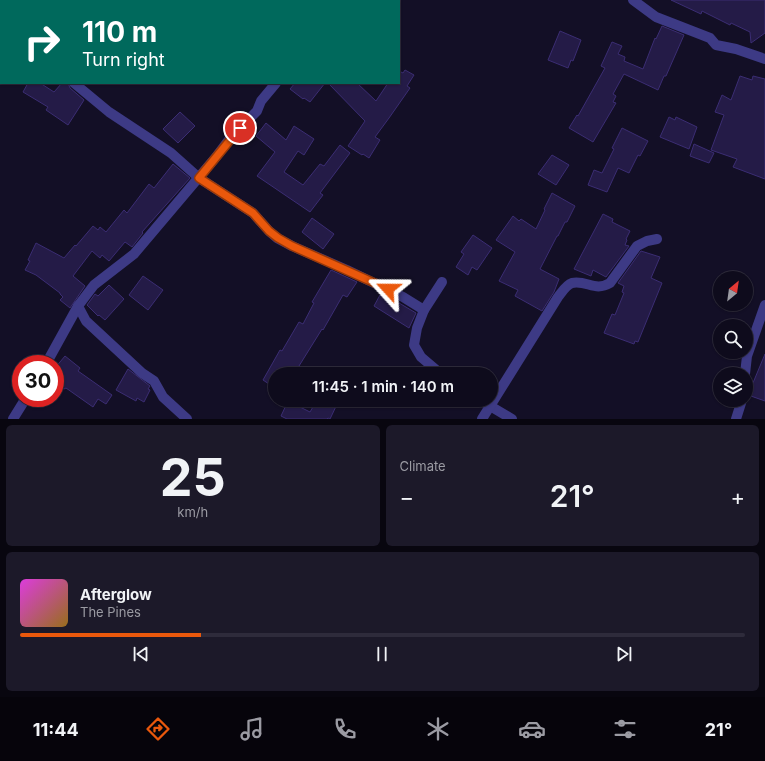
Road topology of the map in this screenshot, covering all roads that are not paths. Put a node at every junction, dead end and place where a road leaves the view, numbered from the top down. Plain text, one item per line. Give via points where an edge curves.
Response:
1 (633, 0) edge
2 (765, 59) edge
3 (75, 84) edge
4 (275, 84) edge
5 (199, 178) junction
6 (656, 239) dead end
7 (442, 282) dead end
8 (765, 304) edge
9 (78, 306) junction
10 (424, 310) junction
11 (51, 355) edge
12 (433, 367) edge
13 (746, 367) edge
14 (498, 394) edge
15 (20, 407) edge
16 (490, 407) joint
17 (740, 407) edge
18 (13, 419) edge
19 (187, 419) edge
20 (482, 419) edge
21 (512, 419) edge
22 (736, 419) edge

1 - 2 street via 656,17 710,38 716,45
3 - 5 street via 109,112 171,154
4 - 5 street via 261,101 257,111
5 - 9 street via 134,254 94,285
5 - 10 street via 253,213 278,238 403,296
6 - 14 street via 637,246 610,283 604,287 572,283 566,287
7 - 10 street
8 - 13 street via 747,356
9 - 11 street
9 - 19 street via 86,321 154,381 163,397
10 - 12 street via 414,345 421,357
15 - 18 street
16 - 20 street
16 - 21 street
17 - 22 street

